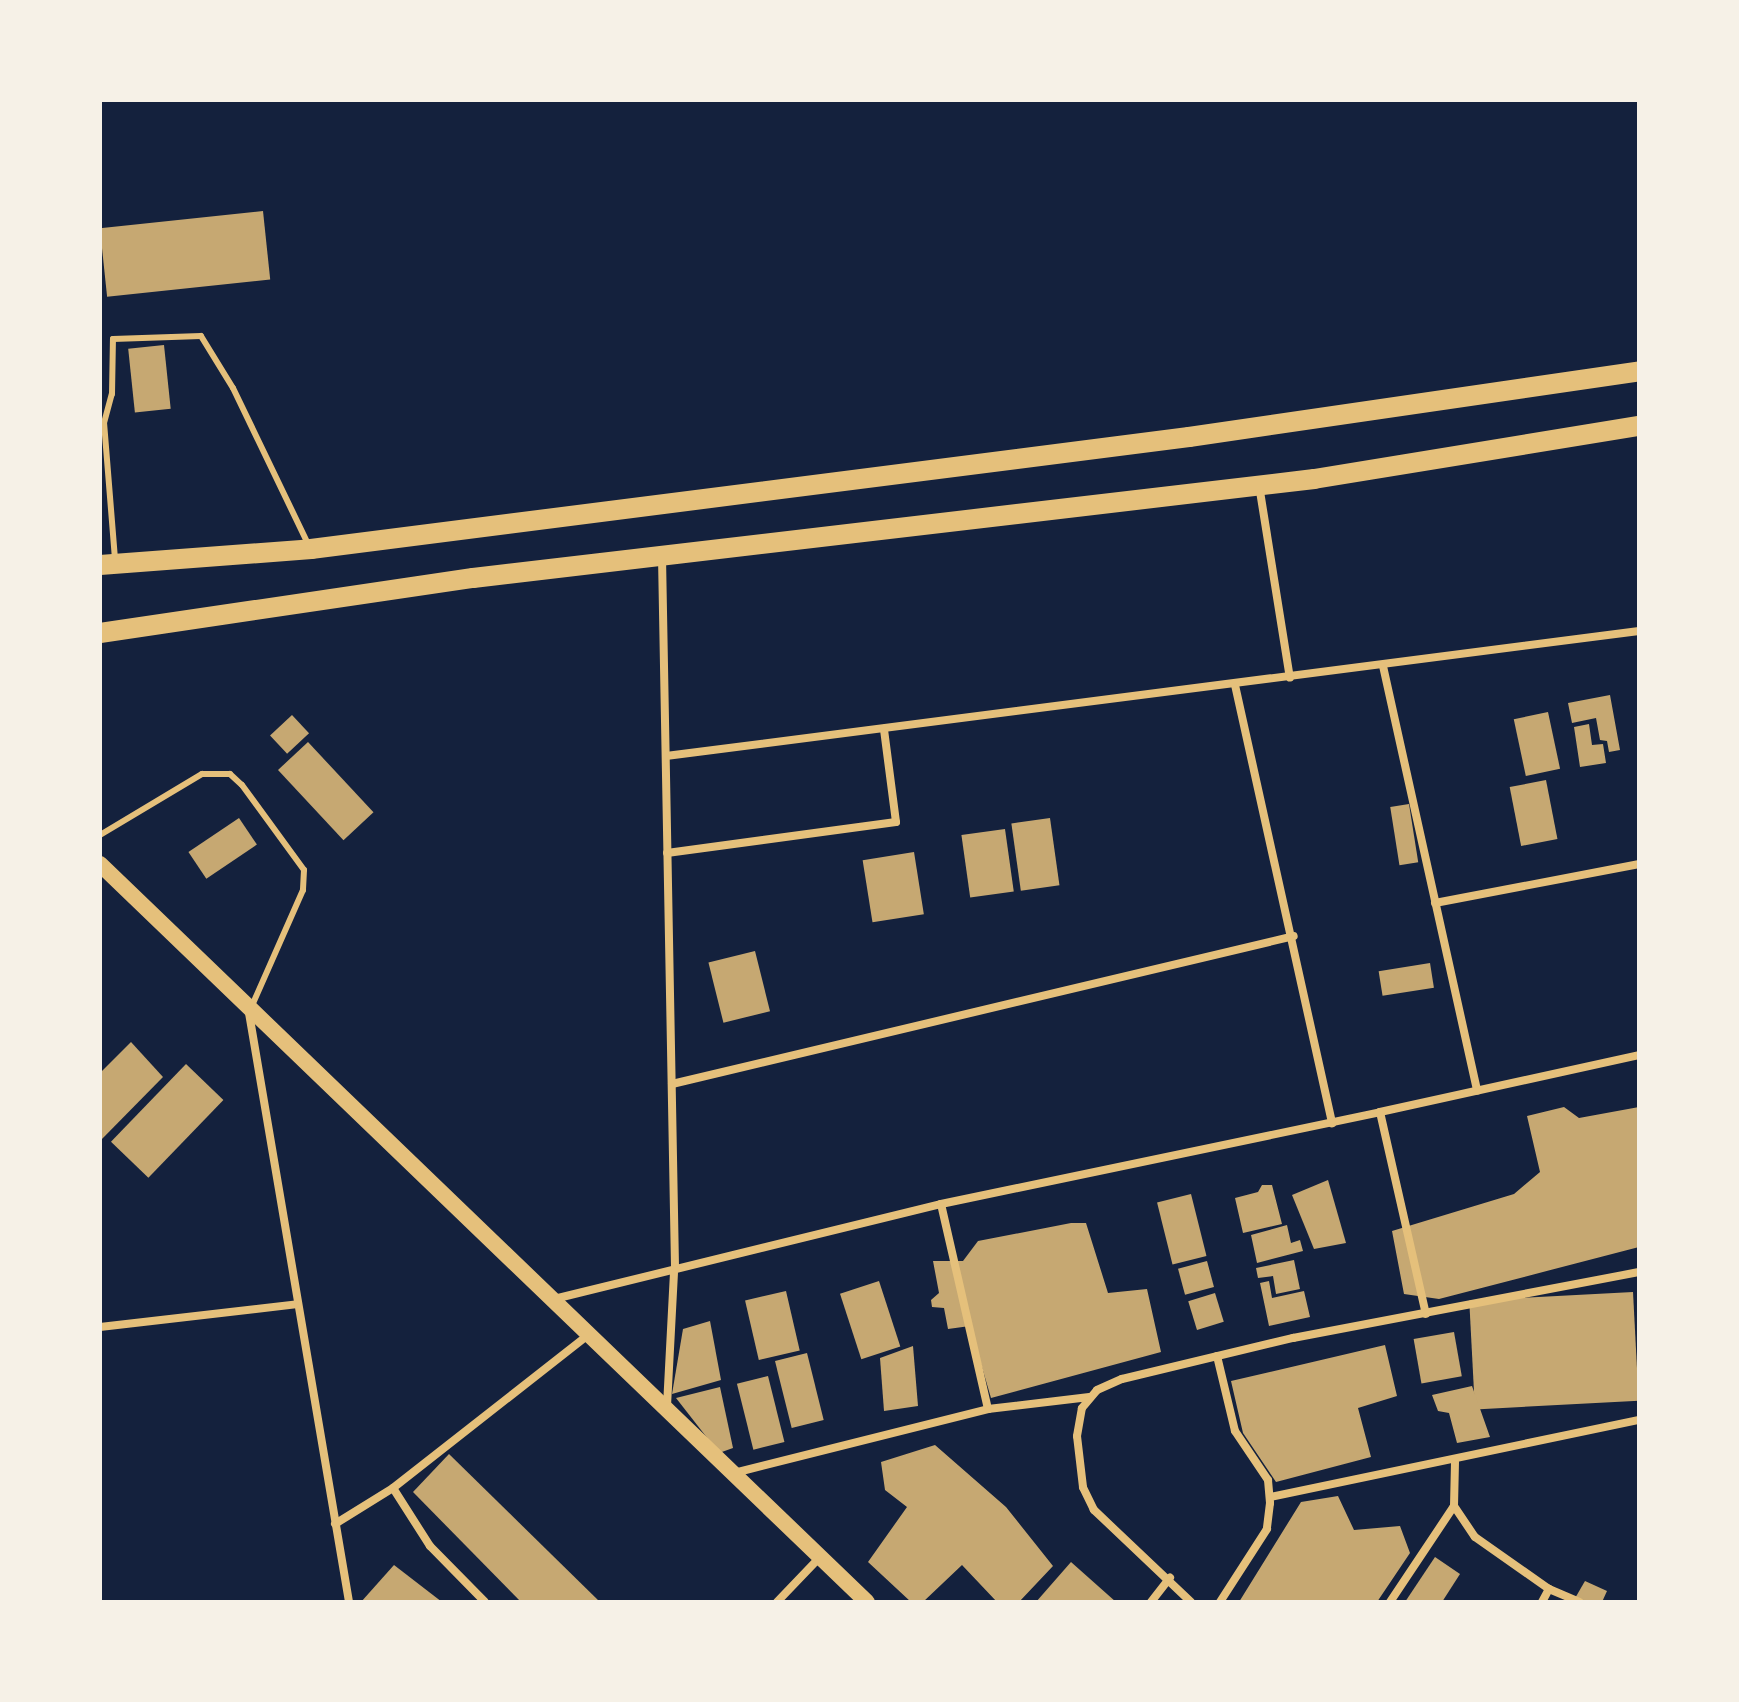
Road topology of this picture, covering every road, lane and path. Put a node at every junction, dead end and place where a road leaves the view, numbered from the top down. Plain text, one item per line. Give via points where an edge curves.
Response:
1 (1639, 371) edge
2 (1639, 426) edge
3 (1259, 485) junction
4 (311, 549) junction
5 (662, 557) junction
6 (108, 564) edge
7 (1639, 631) edge
8 (100, 633) edge
9 (1383, 666) junction
10 (1290, 678) junction
11 (1235, 685) junction
12 (884, 729) junction
13 (666, 756) junction
14 (100, 835) edge
15 (667, 853) junction
16 (100, 864) edge
17 (1639, 864) edge
18 (1435, 903) junction
19 (1294, 936) junction
20 (249, 1013) junction
21 (1639, 1055) edge
22 (672, 1084) junction
23 (1477, 1091) junction
24 (1380, 1112) junction
25 (1332, 1123) junction
26 (941, 1204) junction
27 (675, 1271) junction
28 (1639, 1272) edge
29 (554, 1299) junction
30 (298, 1304) junction
31 (1426, 1314) junction
32 (100, 1327) edge
33 (591, 1333) junction
34 (1217, 1356) junction
35 (1089, 1397) junction
36 (667, 1406) junction
37 (988, 1409) junction
38 (1639, 1420) edge
39 (1455, 1462) junction
40 (731, 1474) junction
41 (393, 1488) junction
42 (1270, 1497) junction
43 (1454, 1506) junction
44 (335, 1524) junction
45 (820, 1557) junction
46 (1170, 1578) junction
47 (1549, 1589) junction
48 (349, 1602) edge
49 (485, 1602) edge
50 (777, 1602) edge
51 (867, 1602) edge
52 (1151, 1602) edge
53 (1191, 1602) edge
54 (1220, 1602) edge
55 (1390, 1602) edge
56 (1542, 1602) edge
57 (1579, 1602) edge

1 - 4 main road via 1189,437
2 - 3 main road
3 - 5 main road
3 - 10 street
4 - 6 main road
4 - 6 lane via 233,388 201,336 113,339 112,394 104,423
5 - 8 main road via 473,578
5 - 13 street
7 - 9 street
9 - 10 street
9 - 18 street
10 - 11 street
11 - 12 street
11 - 19 street
12 - 13 street
12 - 15 street via 896,822
13 - 15 street
14 - 20 lane via 202,774 230,774 242,785 304,870 303,890
15 - 22 street
16 - 20 main road
17 - 18 street
18 - 23 street
19 - 22 street
19 - 25 street
20 - 29 main road
20 - 30 street
21 - 23 street
22 - 27 street
23 - 24 street
24 - 25 street
24 - 31 street
25 - 26 street
26 - 27 street
26 - 37 street
27 - 29 street
27 - 36 street
28 - 31 street
29 - 33 main road
30 - 32 street
30 - 44 street
31 - 34 street
33 - 36 main road
33 - 41 street
34 - 35 street via 1122,1379
34 - 42 street via 1235,1431 1268,1480
35 - 37 street
35 - 46 street via 1077,1436 1083,1487 1094,1510
36 - 40 main road
37 - 40 street
38 - 39 street
39 - 42 street
39 - 43 street
40 - 45 main road
41 - 44 street
41 - 49 street via 430,1546
42 - 54 street via 1267,1529
43 - 47 street via 1483,1545
43 - 55 street
44 - 48 street
45 - 50 street
45 - 51 main road
46 - 52 street
46 - 53 street
47 - 56 street
47 - 57 street

